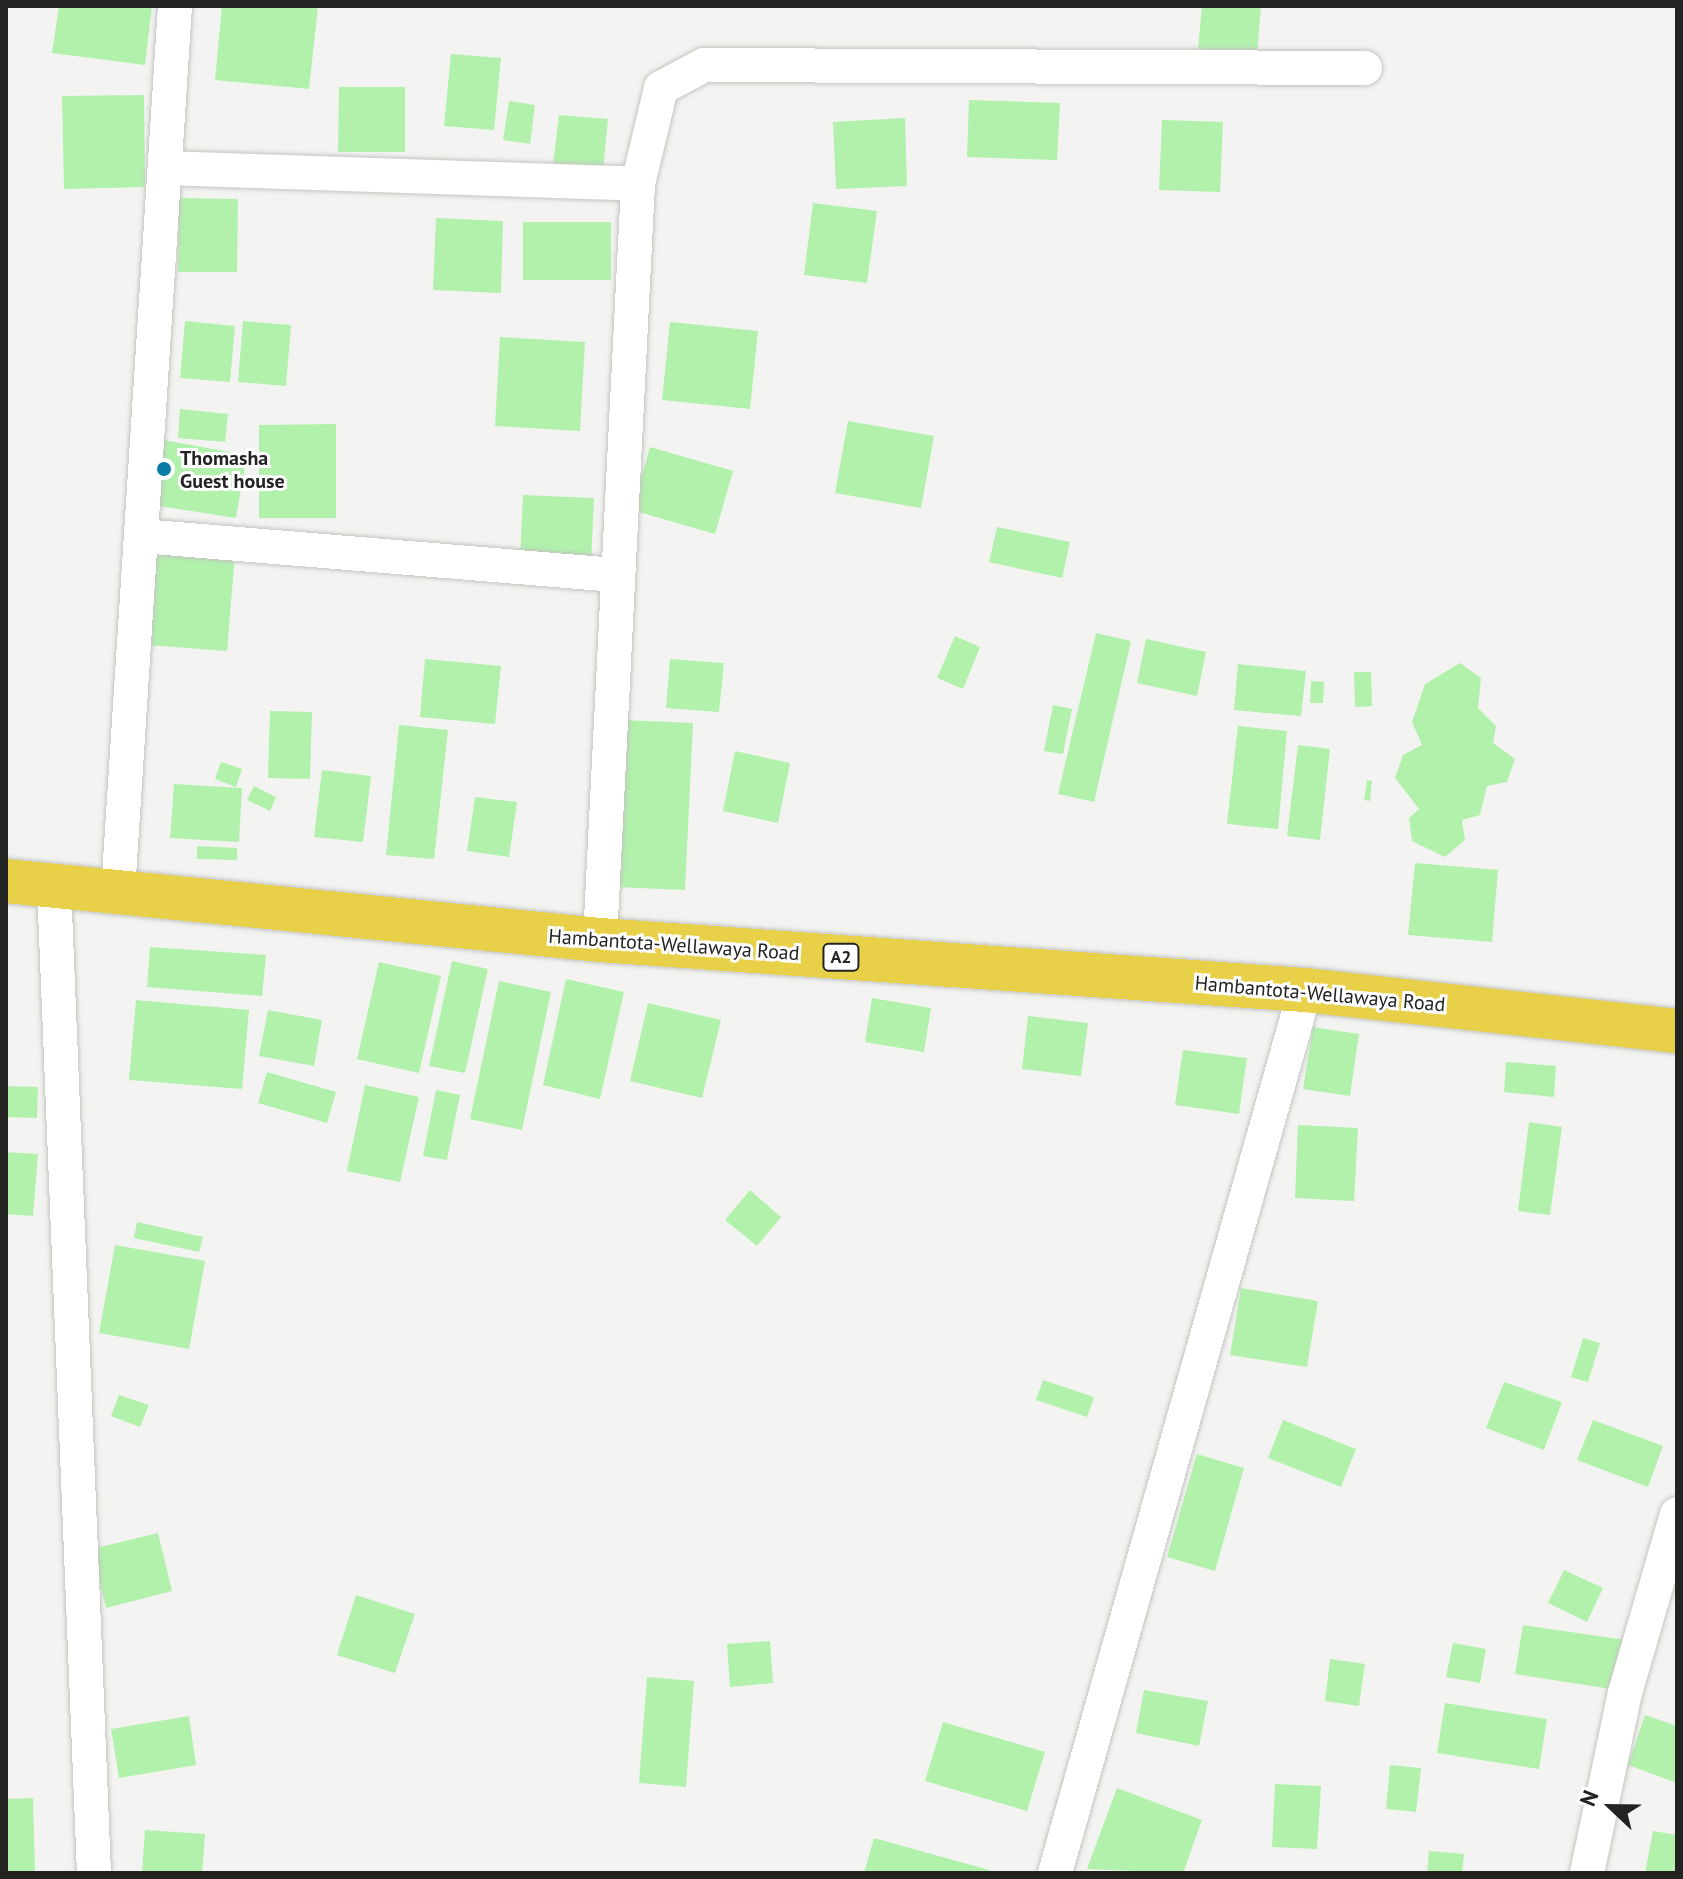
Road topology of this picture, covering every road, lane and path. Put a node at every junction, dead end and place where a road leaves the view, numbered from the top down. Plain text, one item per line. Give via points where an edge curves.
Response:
1 (175, 6) edge
2 (1365, 68) dead end
3 (165, 168) junction
4 (638, 184) junction
5 (141, 536) junction
6 (618, 575) junction
7 (6, 881) edge
8 (54, 886) junction
9 (118, 892) junction
10 (600, 940) junction
11 (1305, 990) junction
12 (1677, 1031) edge
13 (1677, 1514) edge
14 (94, 1873) edge
15 (1055, 1873) edge
16 (1587, 1873) edge

1 - 3 street
2 - 4 street via 704,65 661,88
3 - 4 street
3 - 5 street
4 - 6 street
5 - 6 street
5 - 9 street
6 - 10 street
7 - 8 highway, Hambantota-Wellawaya Road / A2
8 - 9 highway, Hambantota-Wellawaya Road / A2
8 - 14 street
9 - 10 highway, Hambantota-Wellawaya Road / A2
10 - 11 highway, Hambantota-Wellawaya Road / A2
11 - 12 highway, Hambantota-Wellawaya Road / A2
11 - 15 street
13 - 16 street via 1625,1693

